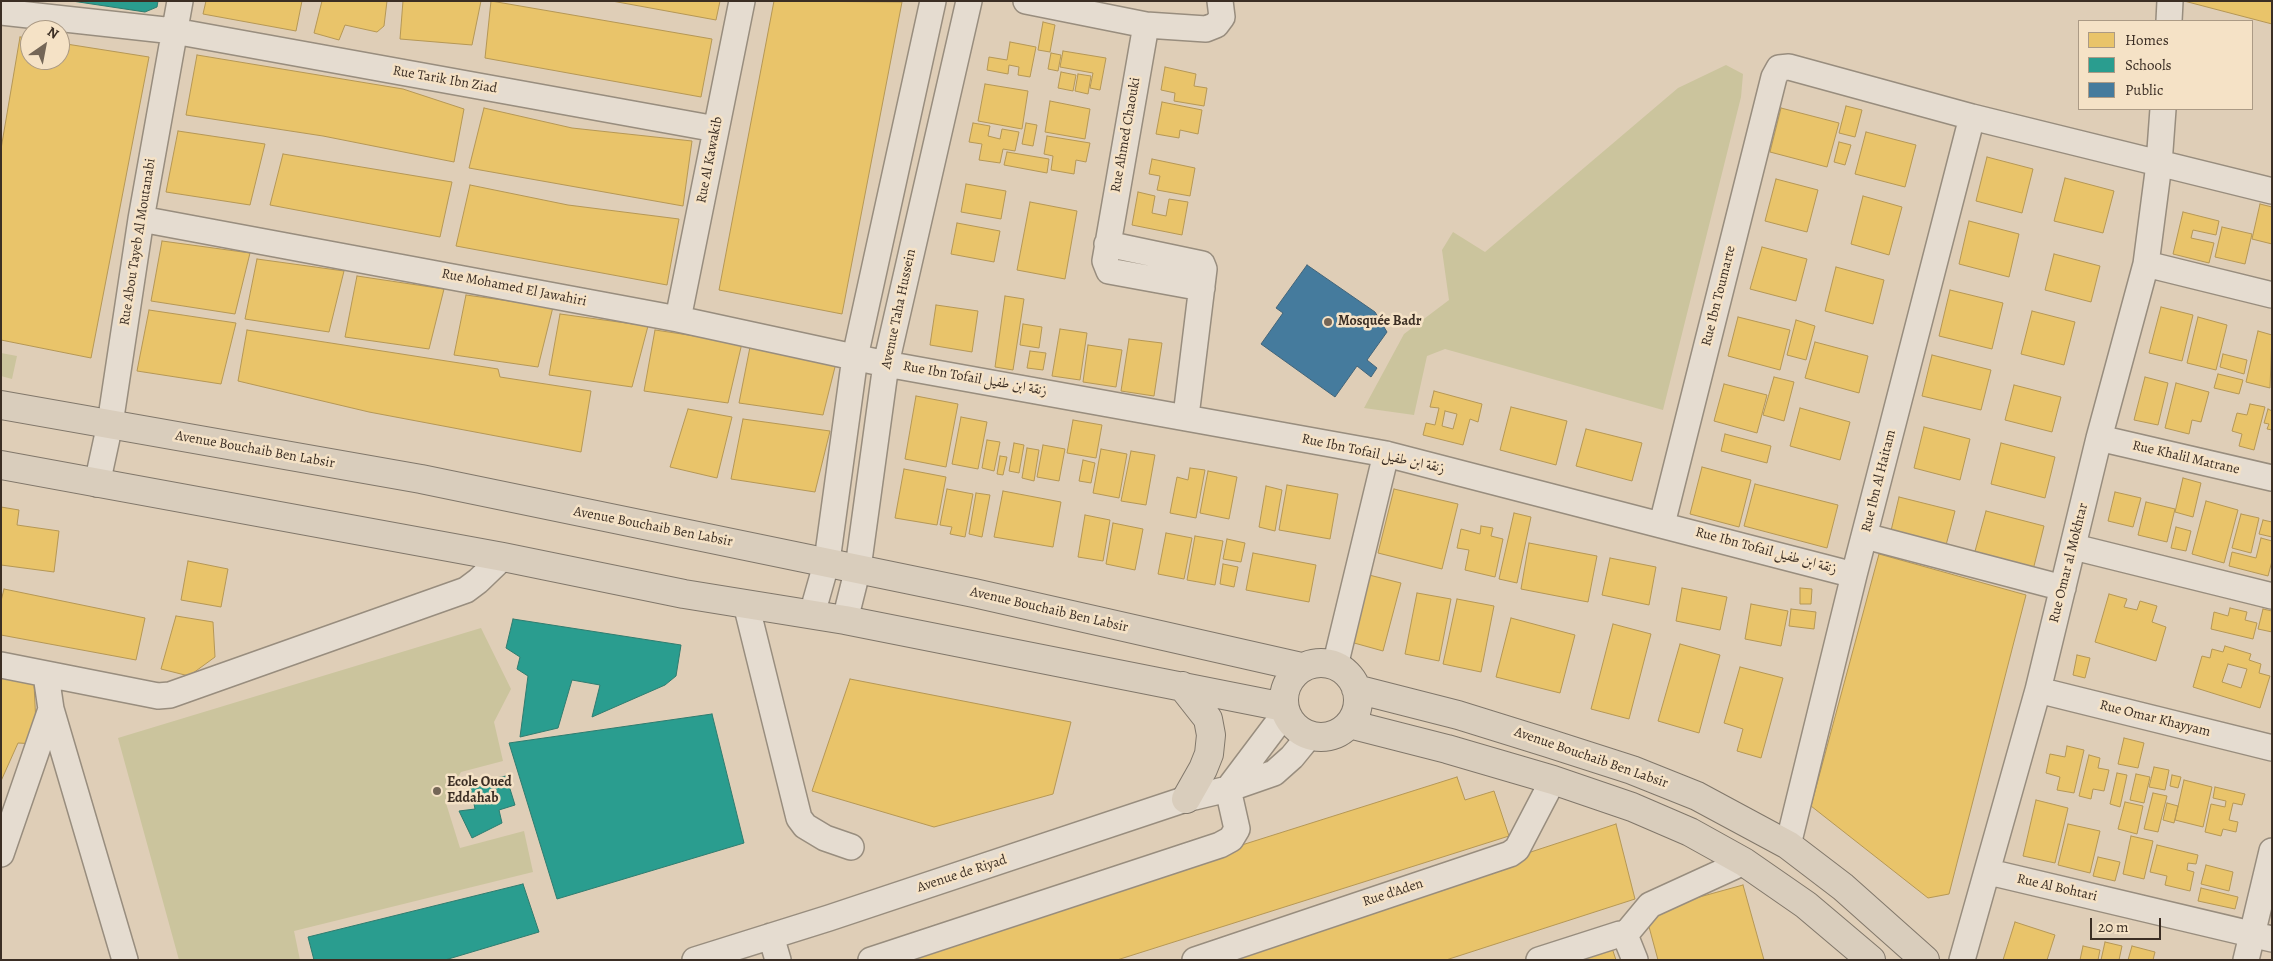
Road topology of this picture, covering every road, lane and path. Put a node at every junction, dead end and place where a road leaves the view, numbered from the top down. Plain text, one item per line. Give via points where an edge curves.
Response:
1 (180, 1) edge
2 (742, 1) edge
3 (932, 1) edge
4 (969, 1) edge
5 (1026, 1) edge
6 (2170, 1) edge
7 (1, 12) edge
8 (1218, 13) edge
9 (2169, 20) edge
10 (1146, 25) junction
11 (174, 31) junction
12 (2163, 110) edge
13 (1972, 117) junction
14 (716, 128) junction
15 (2160, 164) junction
16 (2272, 191) edge
17 (141, 219) junction
18 (2146, 264) junction
19 (2272, 295) edge
20 (678, 319) junction
21 (855, 356) junction
22 (886, 364) junction
23 (1, 405) edge
24 (1186, 416) junction
25 (110, 424) junction
26 (2099, 438) junction
27 (1386, 454) junction
28 (1, 465) edge
29 (2272, 478) edge
30 (97, 484) junction
31 (1662, 524) junction
32 (1865, 536) junction
33 (2074, 547) junction
34 (503, 557) junction
35 (827, 561) junction
36 (858, 568) junction
37 (1854, 575) junction
38 (2063, 588) junction
39 (2272, 596) edge
40 (746, 604) junction
41 (812, 614) junction
42 (845, 620) junction
43 (1, 665) edge
44 (1335, 666) junction
45 (1301, 667) junction
46 (46, 675) junction
47 (1182, 686) junction
48 (1356, 689) junction
49 (2038, 690) junction
50 (51, 709) junction
51 (1285, 710) junction
52 (1349, 724) junction
53 (1310, 735) junction
54 (2272, 748) edge
55 (1553, 780) junction
56 (1228, 789) junction
57 (1186, 799) junction
58 (1788, 845) junction
59 (851, 847) dead end
60 (2272, 851) edge
61 (1, 854) edge
62 (1744, 862) junction
63 (1989, 872) junction
64 (1625, 935) junction
65 (770, 936) junction
66 (2262, 937) edge
67 (125, 960) edge
68 (695, 960) edge
69 (778, 960) edge
70 (871, 960) edge
71 (1194, 960) edge
72 (1539, 960) edge
73 (1635, 960) edge
74 (1871, 960) edge
75 (1925, 960) edge
76 (1962, 960) edge
77 (2246, 960) edge

1 - 11 street, Rue Abou Tayeb Al Moutanabi
2 - 14 street, Rue Al Kawakib
3 - 21 street
4 - 22 street, Avenue Taha Hussein
5 - 10 street
6 - 9 street
7 - 11 street, Rue Tarik Ibn Ziad
8 - 10 street via 1206,29
10 - 24 street, Rue Ahmed Chaouki via 1105,261 1109,271 1202,288
11 - 14 street, Rue Tarik Ibn Ziad
11 - 17 street, Rue Abou Tayeb Al Moutanabi
12 - 15 street, Rue Omar al Mokhtar
13 - 15 street
13 - 31 street, Rue Ibn Toumarte via 1789,67 1779,68 1769,96
13 - 32 street, Rue Ibn Al Haitam
14 - 20 street, Rue Al Kawakib
15 - 16 street
15 - 18 street, Rue Omar al Mokhtar
17 - 20 street, Rue Mohamed El Jawahiri
17 - 25 street, Rue Abou Tayeb Al Moutanabi
18 - 19 street
18 - 26 street, Rue Omar al Mokhtar
20 - 21 street, Rue Mohamed El Jawahiri
21 - 22 street, Rue Mohamed El Jawahiri
21 - 35 street
22 - 24 street, Rue Ibn Tofail زنقة ابن طفيل
22 - 36 street, Avenue Taha Hussein
23 - 25 main road, Avenue Bouchaib Ben Labsir
24 - 27 street, Rue Ibn Tofail زنقة ابن طفيل
25 - 30 street, Rue Abou Tayeb Al Moutanabi
25 - 35 main road, Avenue Bouchaib Ben Labsir via 421,479
26 - 29 street, Rue Khalil Matrane
26 - 33 street, Rue Omar al Mokhtar
27 - 31 street, Rue Ibn Tofail زنقة ابن طفيل
27 - 44 street
28 - 30 main road
30 - 34 main road
31 - 37 street, Rue Ibn Tofail زنقة ابن طفيل
32 - 37 street, Rue Ibn Al Haitam
32 - 38 street
33 - 38 street, Rue Omar al Mokhtar
33 - 39 street
34 - 40 main road
34 - 46 street via 466,590 170,695 158,696
35 - 36 main road, Avenue Bouchaib Ben Labsir
35 - 41 street
36 - 42 street, Avenue Taha Hussein
36 - 45 main road, Avenue Bouchaib Ben Labsir
37 - 58 street, Rue Ibn Al Haitam
38 - 49 street, Rue Omar al Mokhtar
40 - 41 main road
40 - 59 street via 799,818 814,832
41 - 42 main road
42 - 47 main road
43 - 46 street
44 - 45 main road via 1315,663
44 - 48 main road via 1344,671
45 - 51 main road via 1286,687
46 - 50 street
47 - 51 main road
47 - 57 main road via 1208,719 1211,735 1209,754
48 - 52 main road via 1358,701
48 - 58 main road, Avenue Bouchaib Ben Labsir via 1458,715 1632,770 1696,796
49 - 54 street, Rue Omar Khayyam
49 - 63 street, Rue Omar al Mokhtar
50 - 61 street
50 - 67 street
51 - 53 main road via 1295,727
51 - 56 street
52 - 53 main road via 1331,735
52 - 55 main road via 1447,748
53 - 56 street, Avenue de Riyad via 1274,773
55 - 62 main road via 1632,807 1690,832
55 - 71 street, Rue d'Aden via 1517,849 1510,854
56 - 57 street, Avenue de Riyad
56 - 70 street via 1237,829 1231,839 1220,845
57 - 65 street, Avenue de Riyad
58 - 75 main road, Avenue Bouchaib Ben Labsir via 1843,887
60 - 66 street
62 - 64 street via 1650,905
62 - 74 main road via 1806,905
63 - 66 street, Rue Al Bohtari
63 - 76 street, Rue Omar al Mokhtar
64 - 72 street
64 - 73 street
65 - 68 street, Avenue de Riyad
65 - 69 street
66 - 77 street

